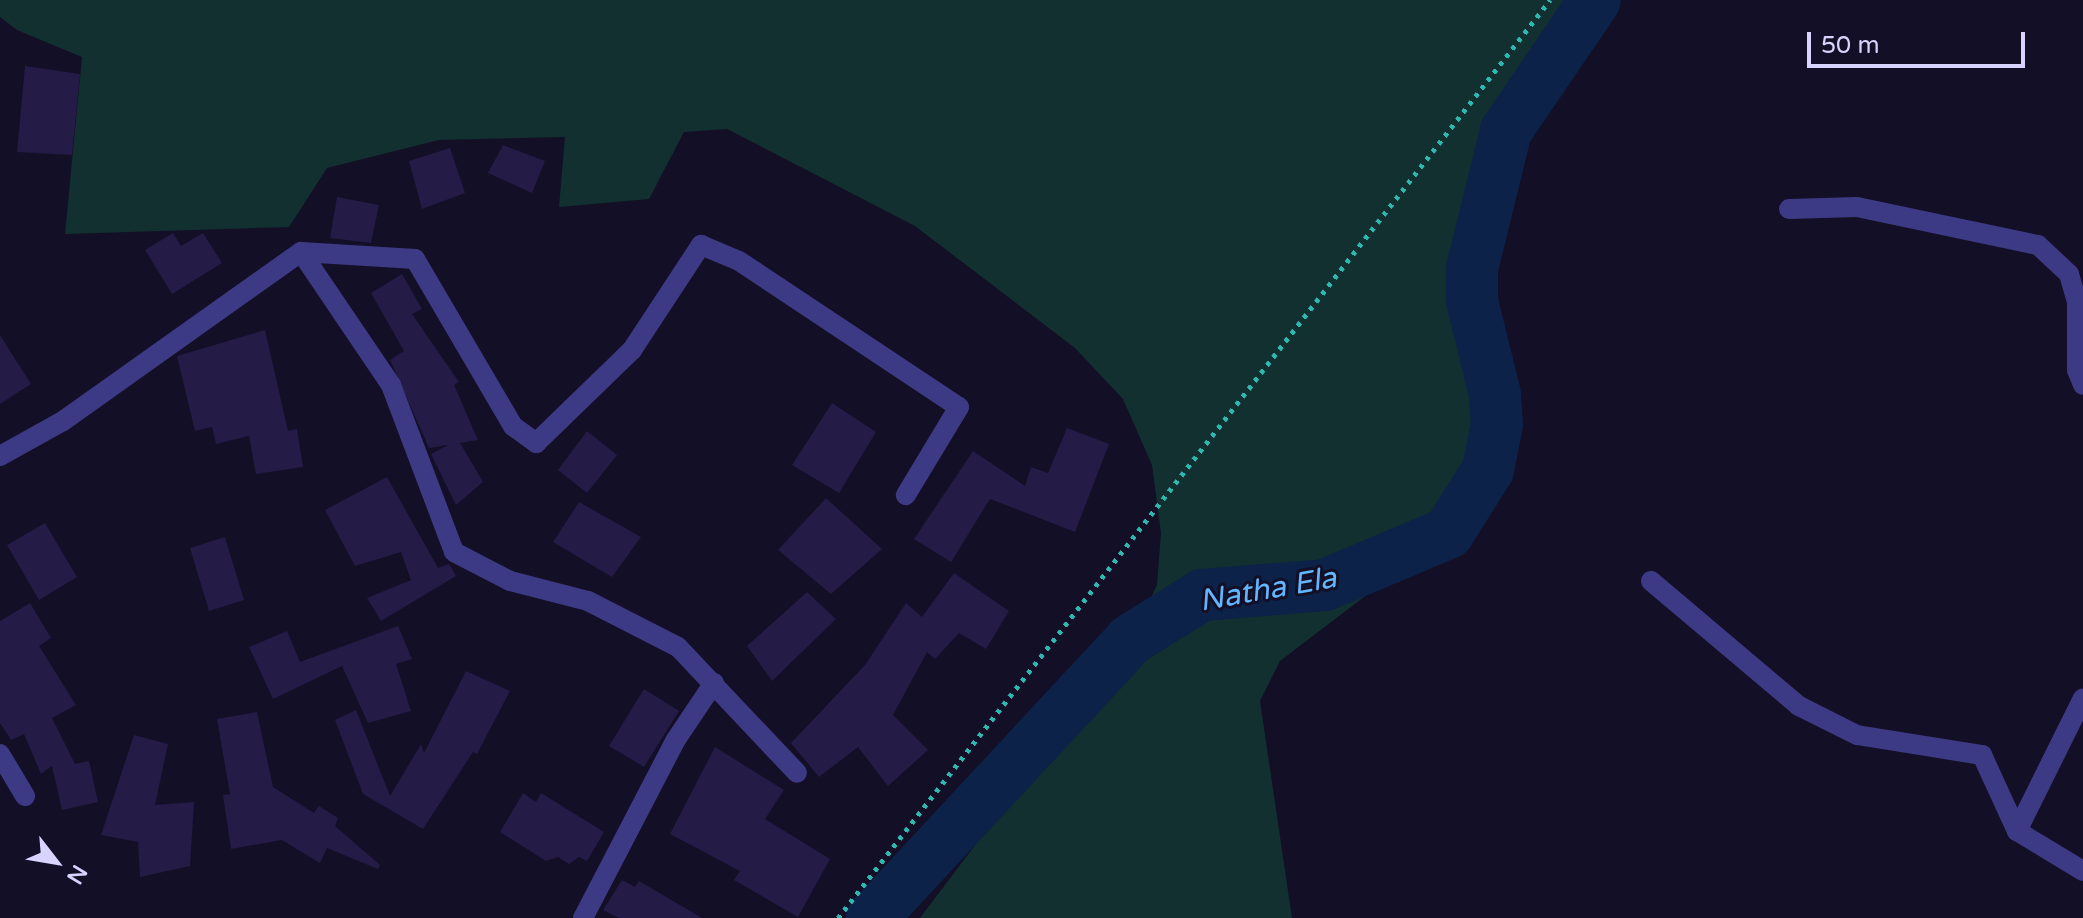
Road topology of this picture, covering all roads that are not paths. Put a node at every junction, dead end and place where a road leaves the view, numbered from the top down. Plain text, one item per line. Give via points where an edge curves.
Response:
1 (1789, 209) dead end
2 (301, 252) junction
3 (2083, 385) edge
4 (0, 456) edge
5 (906, 495) dead end
6 (1651, 581) dead end
7 (714, 683) junction
8 (2083, 698) edge
9 (0, 754) edge
10 (797, 773) dead end
11 (25, 796) dead end
12 (2017, 831) junction
13 (2083, 871) edge
14 (583, 918) edge

1 - 3 street via 1857,207 2038,245 2069,274 2077,302 2077,370
2 - 4 street via 63,421
2 - 5 street via 415,259 513,426 536,443 632,350 701,245 739,261 959,407
2 - 7 street via 391,385 454,552 510,581 588,601 678,647
6 - 12 street via 1799,706 1857,735 1982,755
7 - 10 street
7 - 14 street via 675,741
8 - 12 street
9 - 11 street
12 - 13 street

